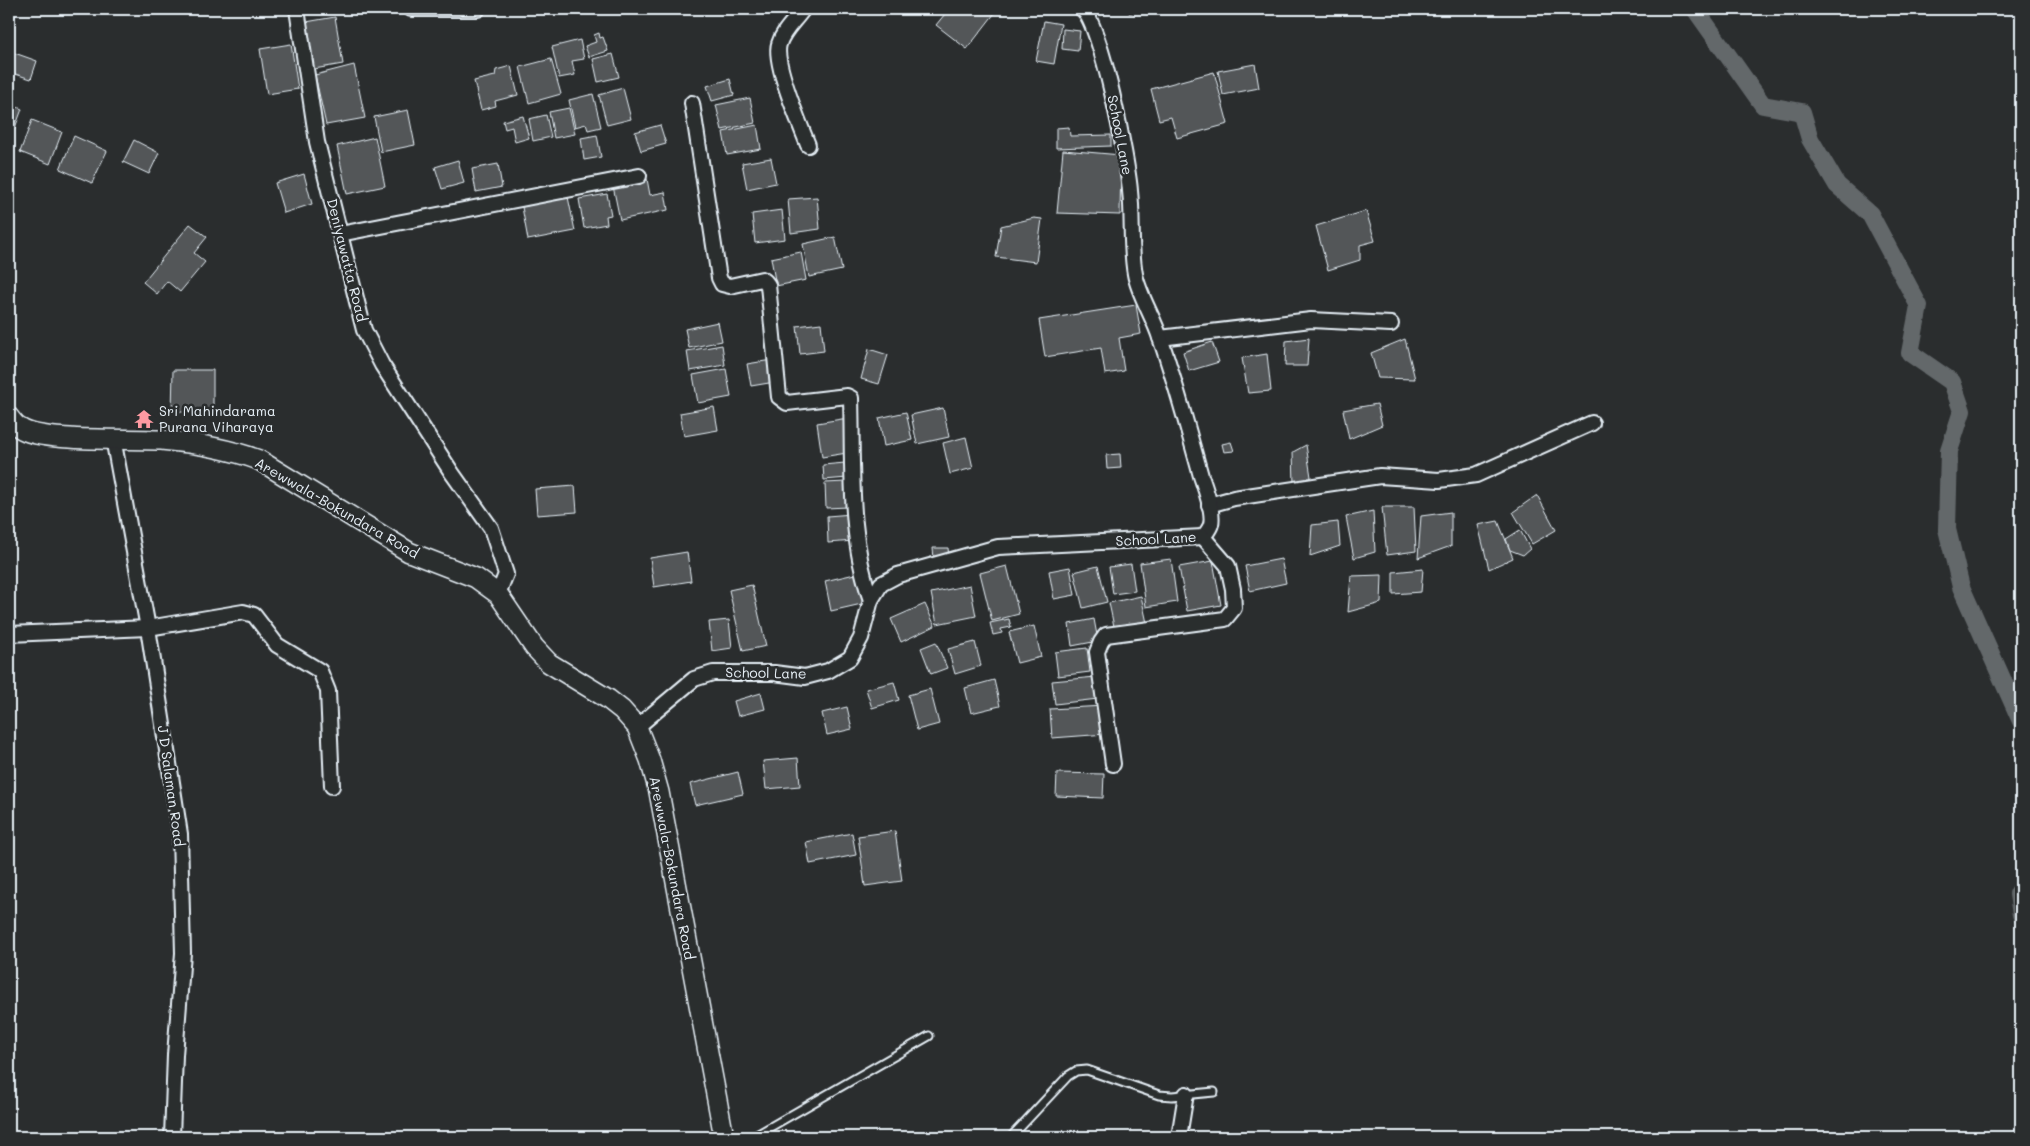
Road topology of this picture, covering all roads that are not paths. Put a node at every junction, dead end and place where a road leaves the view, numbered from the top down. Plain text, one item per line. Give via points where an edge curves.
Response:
1 (297, 9) edge
2 (411, 9) edge
3 (478, 9) edge
4 (803, 9) edge
5 (1082, 9) edge
6 (692, 103) dead end
7 (808, 145) dead end
8 (638, 176) dead end
9 (340, 234) junction
10 (1391, 324) dead end
11 (1160, 338) junction
12 (9, 417) edge
13 (1592, 422) dead end
14 (113, 438) junction
15 (1209, 505) junction
16 (1203, 537) junction
17 (498, 594) junction
18 (871, 600) junction
19 (148, 628) junction
20 (9, 634) edge
21 (636, 727) junction
22 (1113, 764) dead end
23 (332, 786) dead end
24 (929, 1036) dead end
25 (1214, 1092) dead end
26 (1186, 1094) junction
27 (172, 1137) edge
28 (724, 1137) edge
29 (753, 1137) edge
30 (1011, 1137) edge
31 (1179, 1137) edge

1 - 9 street, Deniyawatta Road via 317,142
2 - 3 street
4 - 7 street via 782,35 778,47 779,64
5 - 11 street, School Lane via 1092,22 1103,54 1130,190 1135,275
6 - 18 street via 719,278 722,284 730,286 762,280 768,285 779,397 787,403 851,398 859,556
8 - 9 street
9 - 17 street, Deniyawatta Road via 364,330 382,365 491,528 506,574
10 - 11 street via 1311,320
11 - 15 street, School Lane
12 - 14 street, Arewwala-Bokundara Road via 20,428 32,433
13 - 15 street via 1476,476 1439,480 1380,476 1234,498
14 - 17 street, Arewwala-Bokundara Road via 196,444 258,460 409,552 476,578
14 - 19 street, J D Salaman Road
15 - 16 street, School Lane via 1212,524
16 - 18 street, School Lane via 998,547 898,575 881,584
16 - 22 street via 1228,566 1234,608 1225,619 1106,635 1097,652
17 - 21 street, Arewwala-Bokundara Road via 534,647 549,663 608,699
18 - 21 street, School Lane via 861,638 850,658 828,671 805,677 737,671 713,673 694,679
19 - 20 street
19 - 23 street via 243,612 254,615 277,645 320,671 328,691
19 - 27 street, J D Salaman Road via 180,834 183,953
21 - 28 street, Arewwala-Bokundara Road via 659,792
24 - 29 lane
25 - 26 lane
26 - 30 lane via 1159,1095 1087,1070 1076,1070
26 - 31 street

